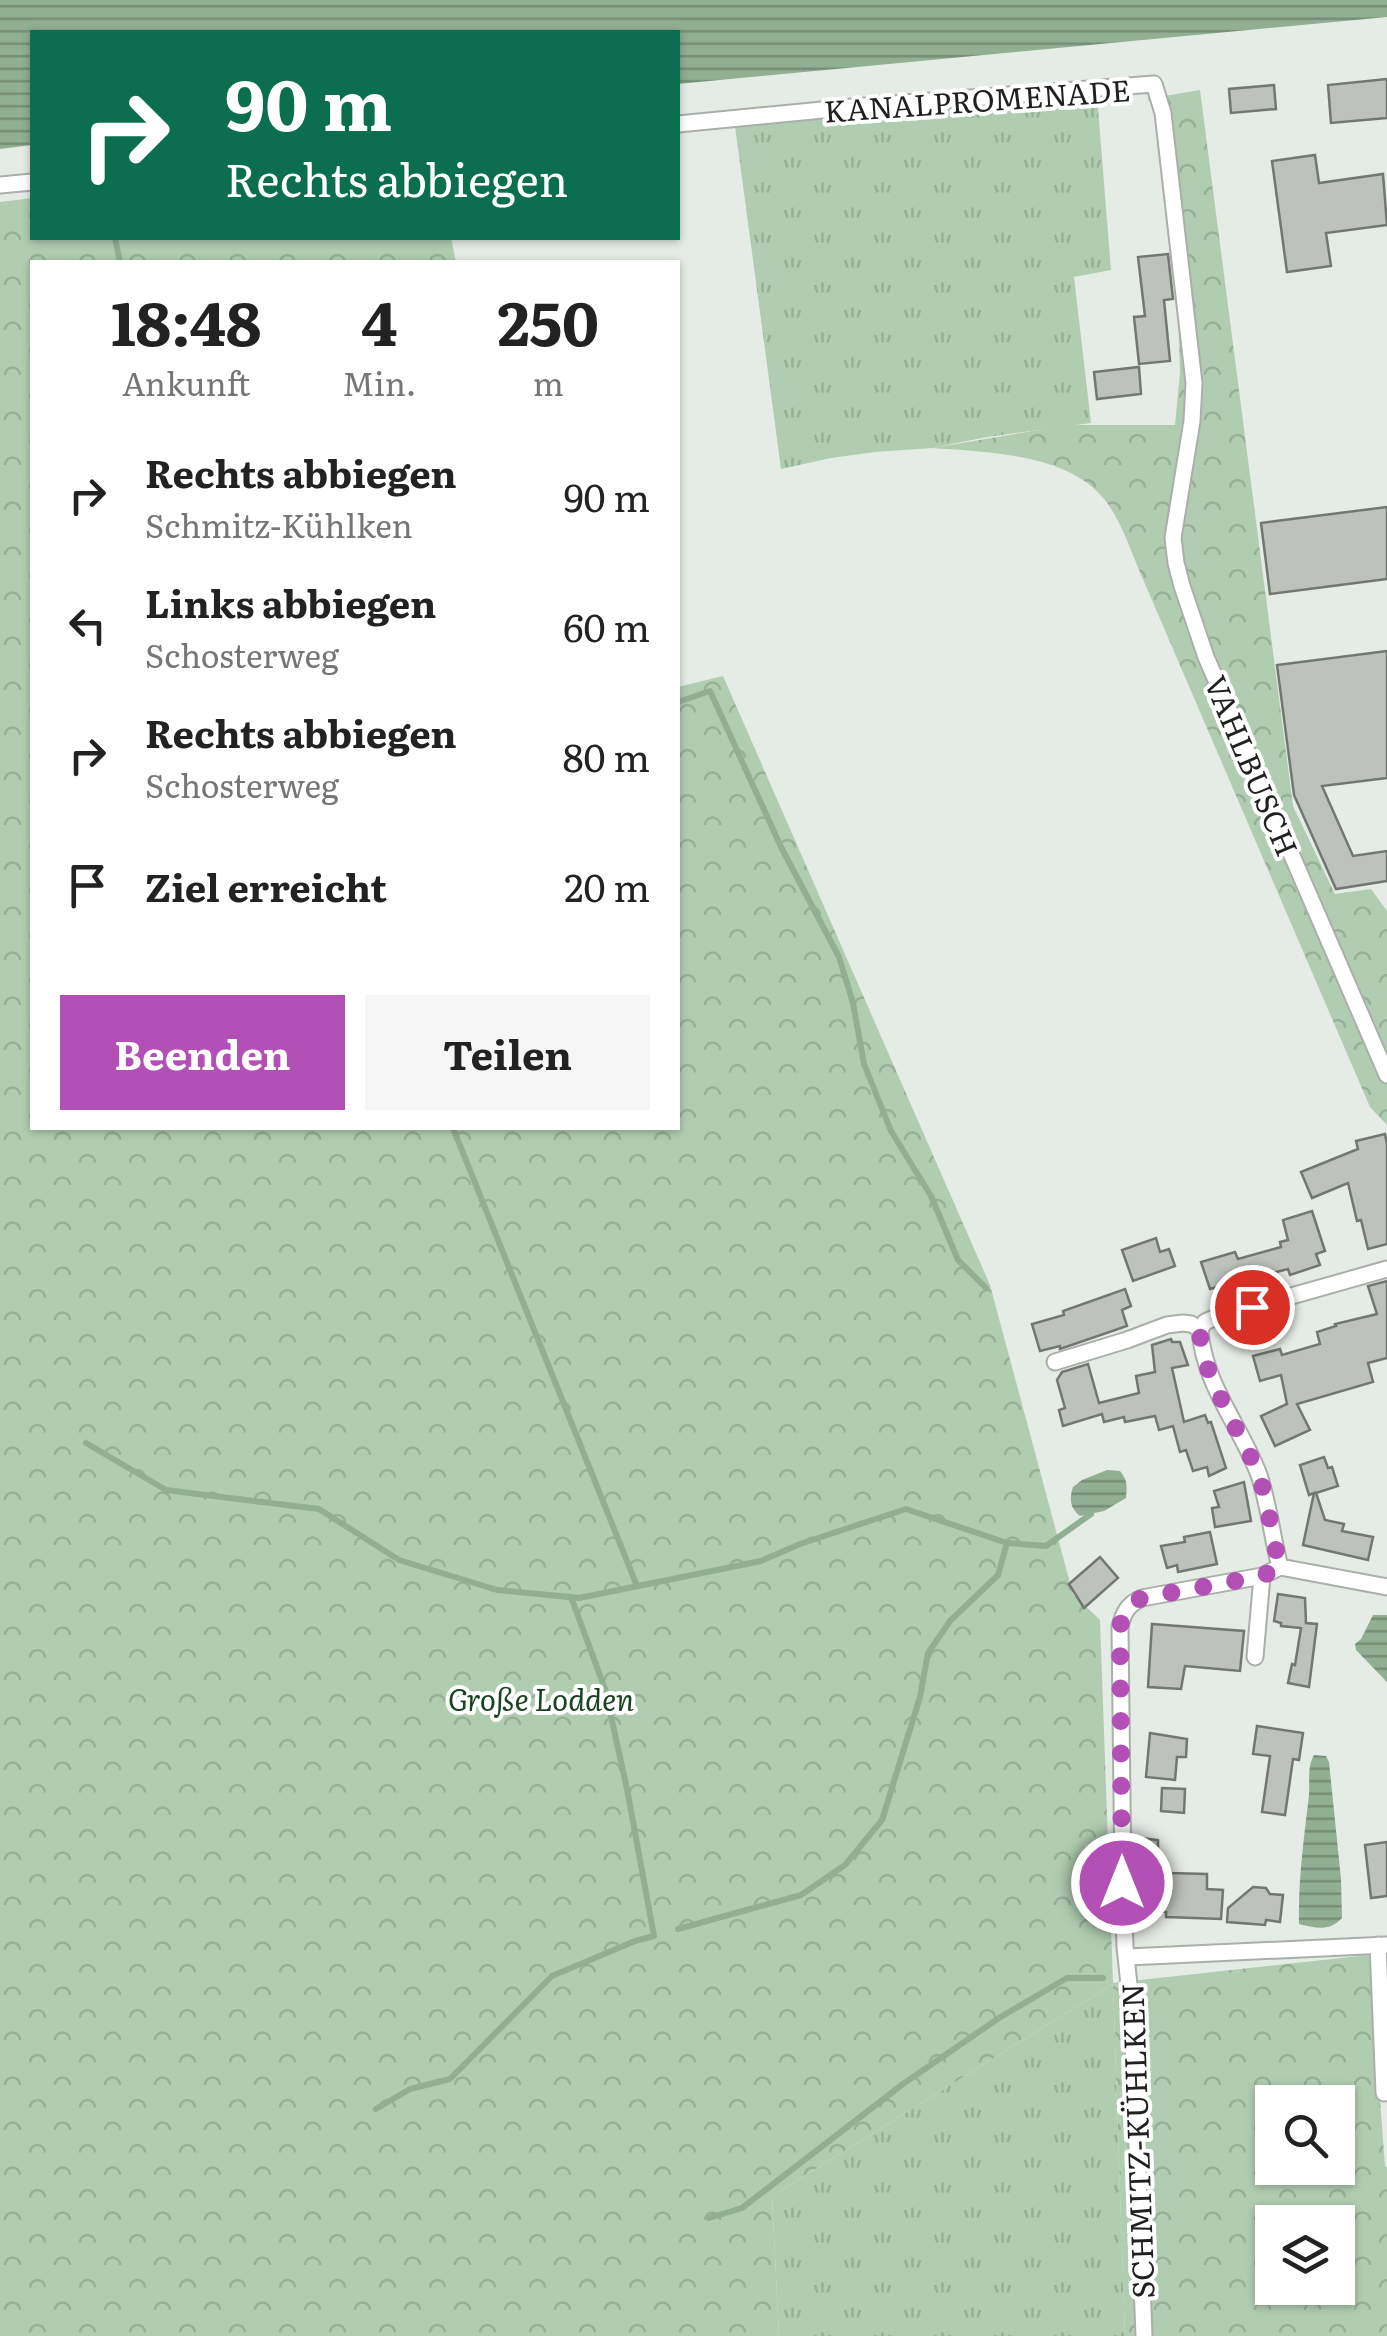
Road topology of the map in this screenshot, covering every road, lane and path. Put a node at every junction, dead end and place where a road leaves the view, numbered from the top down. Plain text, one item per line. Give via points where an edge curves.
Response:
1 (680, 124) edge
2 (30, 182) edge
3 (0, 185) edge
4 (1188, 443) joint
5 (1387, 1075) edge
6 (1387, 1269) edge
7 (1200, 1330) junction
8 (1055, 1362) dead end
9 (1280, 1567) junction
10 (1262, 1576) junction
11 (1387, 1587) edge
12 (1256, 1657) dead end
13 (1383, 1945) edge
14 (1128, 1957) junction
15 (1384, 2093) dead end
16 (1144, 2336) edge

1 - 4 street, KANALPROMENADE via 1154,84 1164,114 1194,383
2 - 3 street
4 - 5 street, VAHLBUSCH via 1174,538 1182,586 1220,690
6 - 7 street via 1214,1318
7 - 8 street via 1166,1324
7 - 9 street via 1220,1398 1258,1472
9 - 10 street, SCHMITZ-KÜHLKEN
9 - 11 street
10 - 12 street
10 - 14 street, SCHMITZ-KÜHLKEN via 1142,1598 1123,1613
13 - 14 street
13 - 15 street
14 - 16 street, SCHMITZ-KÜHLKEN

